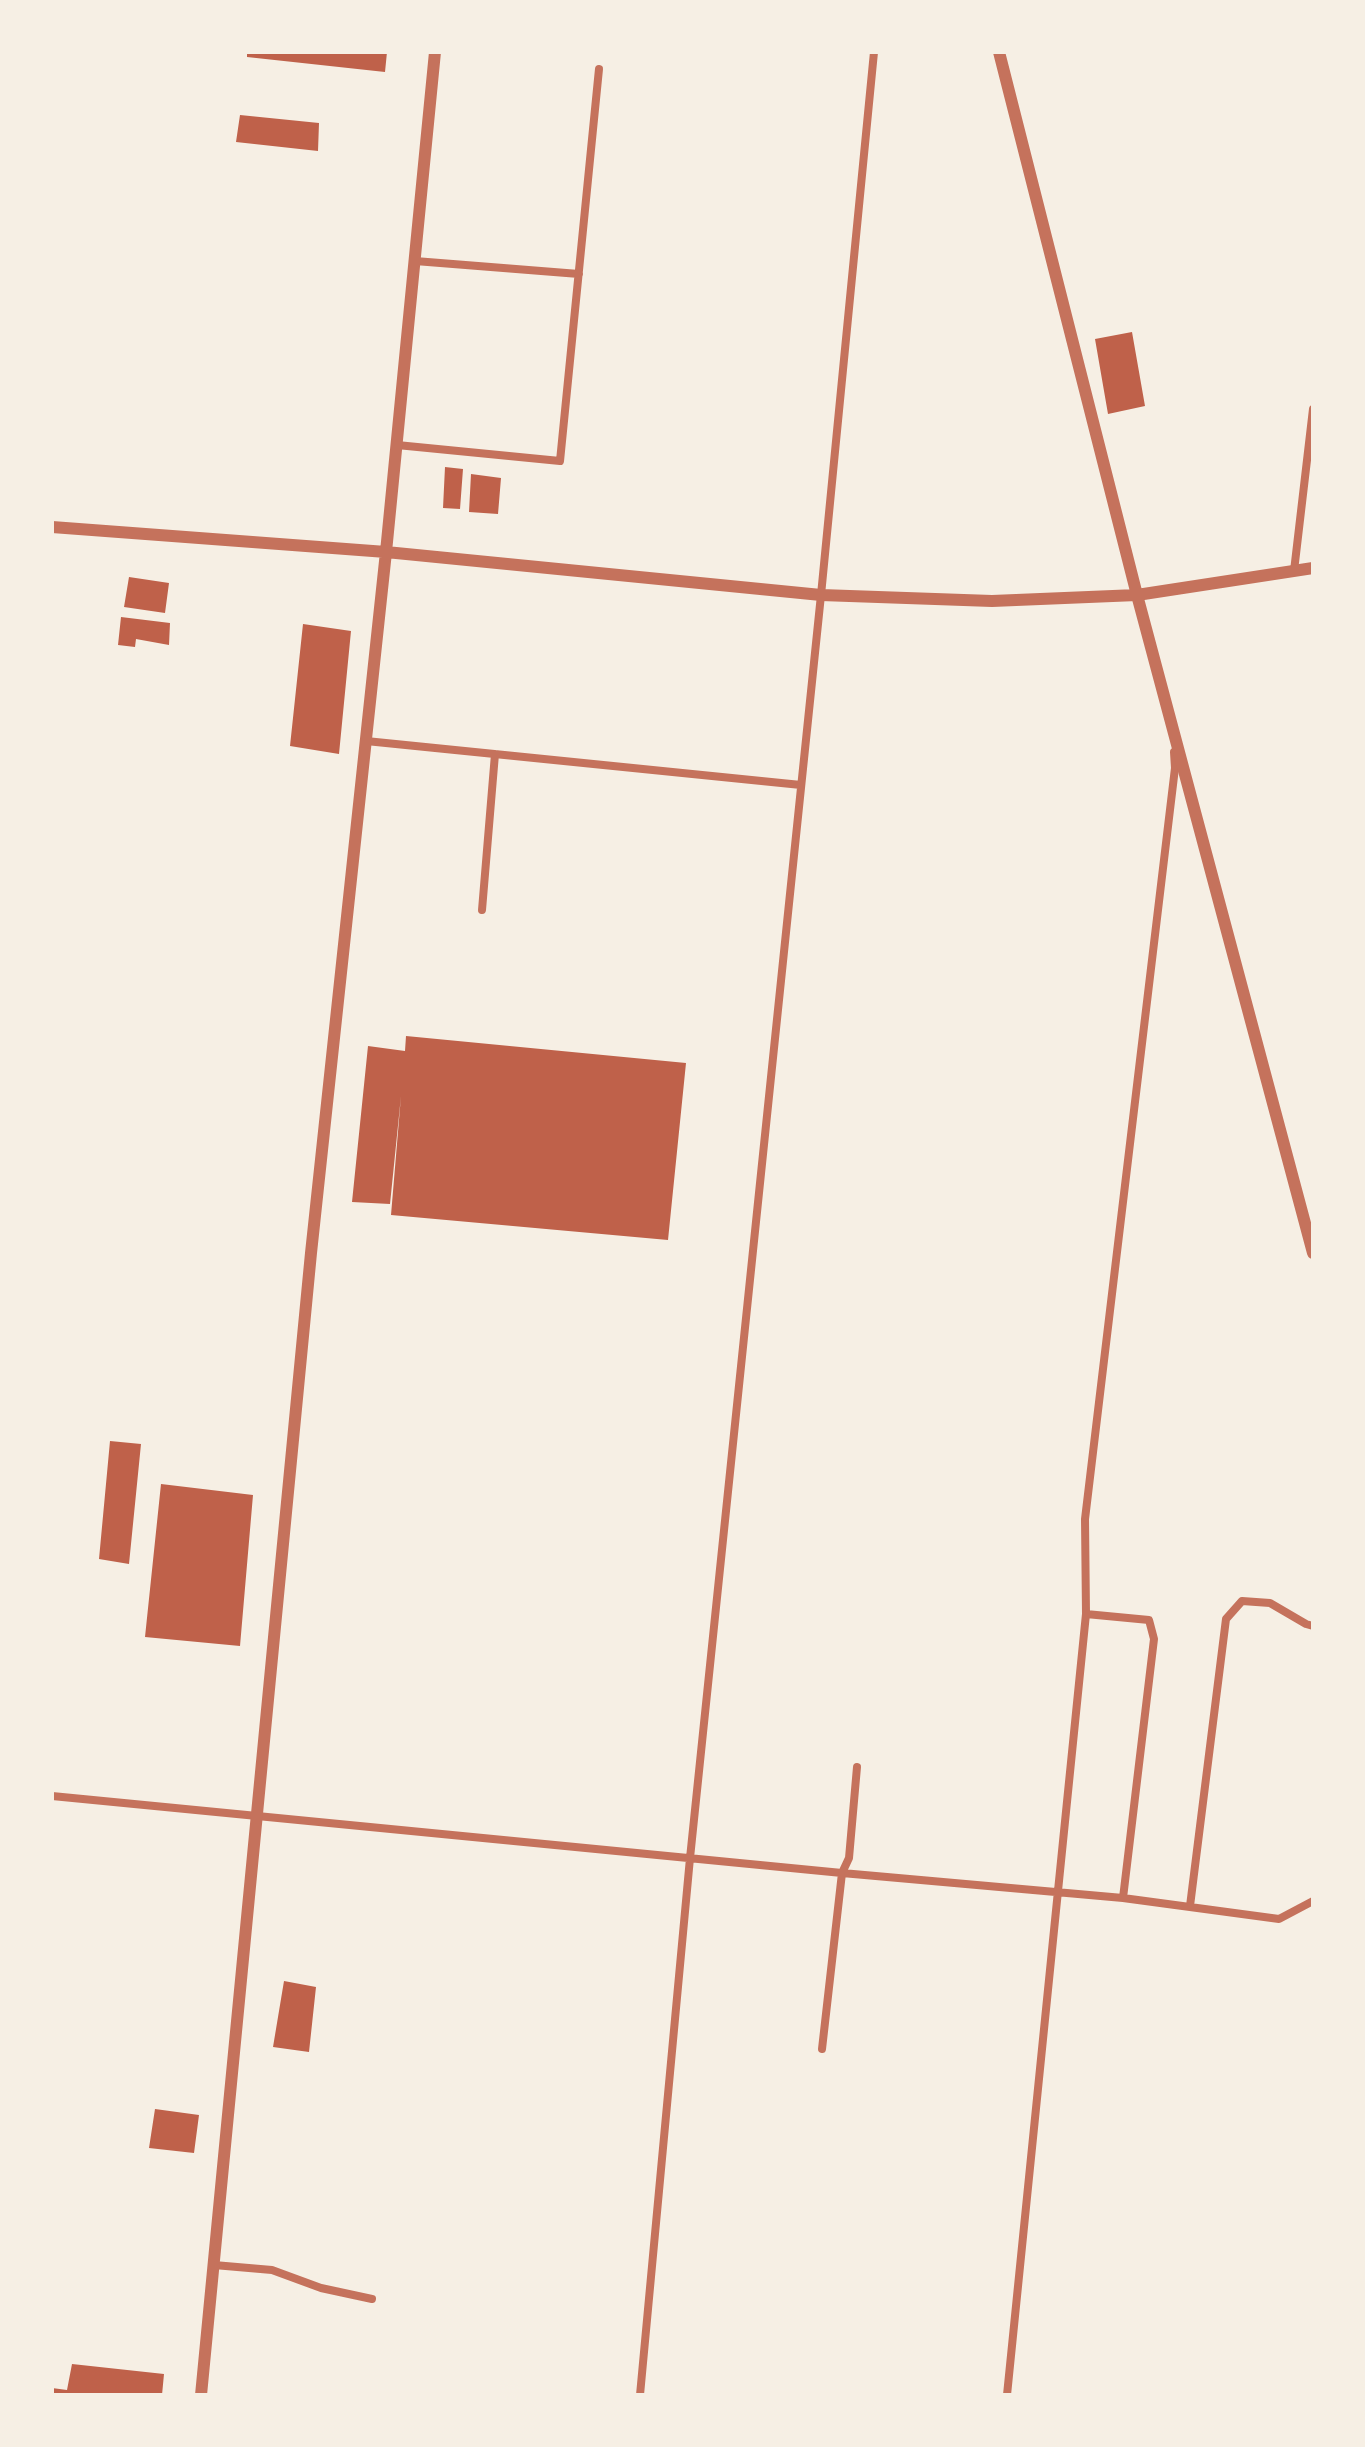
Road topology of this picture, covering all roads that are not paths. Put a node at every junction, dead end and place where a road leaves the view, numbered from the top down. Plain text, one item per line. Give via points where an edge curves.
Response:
1 (435, 52) edge
2 (874, 52) edge
3 (999, 52) edge
4 (599, 69) dead end
5 (415, 261) junction
6 (579, 274) junction
7 (1313, 409) edge
8 (397, 445) junction
9 (52, 527) edge
10 (386, 552) junction
11 (1313, 568) edge
12 (1294, 571) junction
13 (821, 595) junction
14 (1137, 595) junction
15 (1173, 731) junction
16 (366, 741) junction
17 (495, 754) junction
18 (801, 785) junction
19 (482, 910) dead end
20 (1313, 1253) edge
21 (1086, 1614) junction
22 (1313, 1626) edge
23 (857, 1767) dead end
24 (52, 1796) edge
25 (258, 1815) junction
26 (690, 1858) junction
27 (842, 1873) junction
28 (1058, 1892) junction
29 (1123, 1898) junction
30 (1313, 1901) edge
31 (1190, 1906) junction
32 (822, 2049) dead end
33 (214, 2265) junction
34 (372, 2299) dead end
35 (201, 2395) edge
36 (640, 2395) edge
37 (1007, 2395) edge

1 - 5 street
2 - 13 street
3 - 14 street
4 - 6 street
5 - 6 street
5 - 8 street
6 - 8 street via 560,461
7 - 12 street
8 - 10 street
9 - 10 street
10 - 13 street
10 - 16 street
11 - 12 street
12 - 14 street
13 - 14 street via 992,601
13 - 18 street
14 - 15 street
15 - 20 street
15 - 21 street via 1175,768 1085,1519
16 - 17 street
16 - 25 street
17 - 18 street
17 - 19 street
18 - 26 street
21 - 28 street
21 - 29 street via 1149,1620 1154,1639
22 - 31 street via 1270,1603 1242,1601 1226,1619
23 - 27 street via 849,1858
24 - 25 street
25 - 26 street
25 - 33 street
26 - 27 street
26 - 36 street
27 - 28 street
27 - 32 street
28 - 29 street
28 - 37 street
29 - 31 street
30 - 31 street via 1279,1919
33 - 34 street via 272,2270
33 - 35 street

